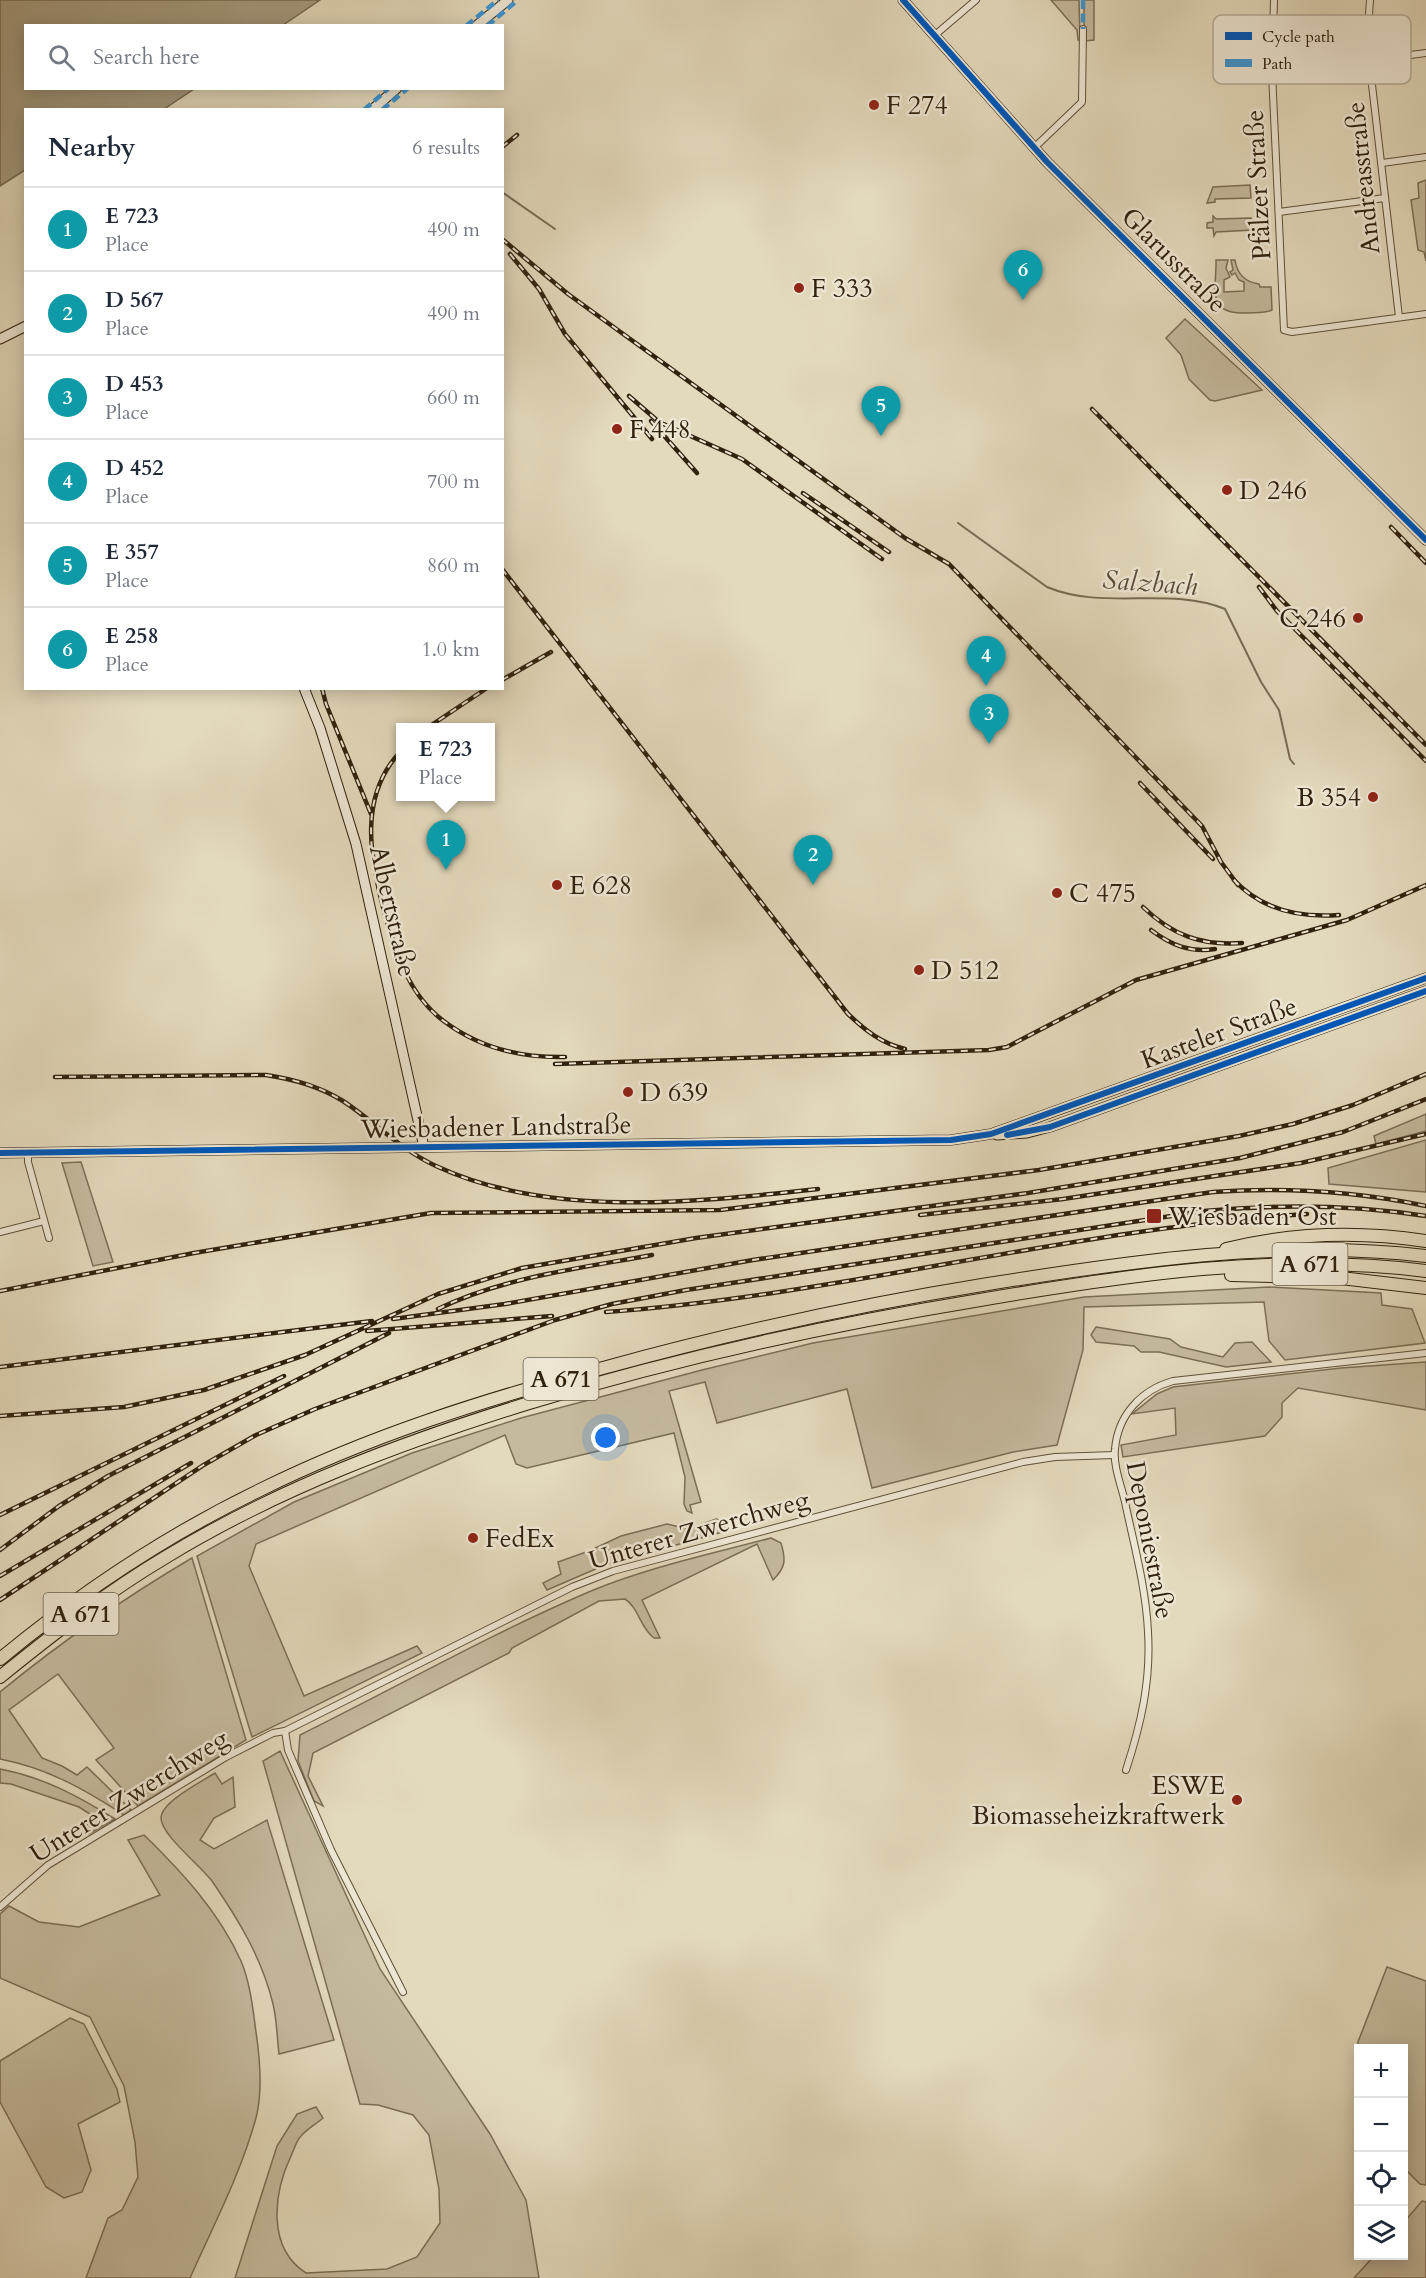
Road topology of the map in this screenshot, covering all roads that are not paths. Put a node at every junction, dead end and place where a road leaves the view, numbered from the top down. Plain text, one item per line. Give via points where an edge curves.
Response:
1 (508, 0) edge
2 (903, 0) edge
3 (976, 0) edge
4 (1274, 0) edge
5 (1370, 0) edge
6 (1274, 15) edge
7 (1369, 15) edge
8 (478, 24) edge
9 (1083, 29) dead end
10 (935, 35) junction
11 (1426, 53) edge
12 (1411, 55) edge
13 (1273, 84) edge
14 (1372, 84) edge
15 (396, 90) edge
16 (374, 108) edge
17 (1034, 148) junction
18 (1426, 157) edge
19 (1382, 163) junction
20 (1385, 198) junction
21 (1279, 212) junction
22 (1426, 314) edge
23 (1399, 316) junction
24 (24, 327) edge
25 (0, 339) edge
26 (1426, 540) edge
27 (305, 690) edge
28 (1426, 978) edge
29 (1426, 991) edge
30 (1059, 1110) joint
31 (1059, 1123) joint
32 (991, 1134) junction
33 (424, 1147) junction
34 (28, 1152) junction
35 (0, 1153) edge
36 (44, 1221) junction
37 (0, 1232) edge
38 (49, 1238) dead end
39 (1426, 1241) edge
40 (1196, 1256) junction
41 (1426, 1257) edge
42 (1426, 1270) edge
43 (1194, 1271) junction
44 (1426, 1288) edge
45 (1426, 1353) edge
46 (1114, 1455) junction
47 (0, 1659) edge
48 (0, 1677) edge
49 (285, 1731) junction
50 (1126, 1770) dead end
51 (0, 1907) edge
52 (403, 1992) dead end

1 - 8 main road
2 - 10 main road, Glarusstraße
3 - 10 street
4 - 6 street, Pfälzer Straße
5 - 7 street, Andreasstraße
9 - 17 street via 1082,102
10 - 17 main road, Glarusstraße
11 - 12 street
13 - 21 street, Pfälzer Straße
14 - 19 street, Andreasstraße
15 - 16 main road
17 - 26 main road, Glarusstraße
18 - 19 street
19 - 20 street, Andreasstraße
20 - 21 street
20 - 23 street, Andreasstraße
21 - 23 street, Pfälzer Straße via 1285,332
22 - 23 street
24 - 25 main road
27 - 33 main road, Albertstraße via 356,844
28 - 30 main road, Kasteler Straße
29 - 31 main road, Kasteler Straße
30 - 32 main road, Wiesbadener Landstraße
31 - 32 main road, Wiesbadener Landstraße via 1027,1133
32 - 33 main road, Wiesbadener Landstraße via 905,1142
33 - 34 main road, Wiesbadener Landstraße
34 - 35 main road, Wiesbadener Landstraße
34 - 36 street
36 - 37 street
36 - 38 street
39 - 40 highway via 1368,1235 1304,1237 1249,1243
40 - 41 highway, A 671 via 1331,1250
40 - 47 highway, A 671 via 938,1292 825,1314 653,1354 389,1435 301,1471 202,1520 94,1587
42 - 43 highway, A 671 via 1332,1263
43 - 44 highway via 1364,1280
43 - 48 highway, A 671 via 940,1306 827,1328 657,1367 432,1433 328,1474 165,1557 101,1599
45 - 46 street, Deponiestraße via 1165,1383 1142,1396 1129,1410 1120,1427
46 - 49 street, Unterer Zwerchweg via 1023,1462 613,1571 572,1587
46 - 50 street, Deponiestraße via 1144,1594 1149,1648 1145,1702
49 - 51 street, Unterer Zwerchweg via 273,1733 226,1757 48,1864
49 - 52 street via 288,1750 331,1850

